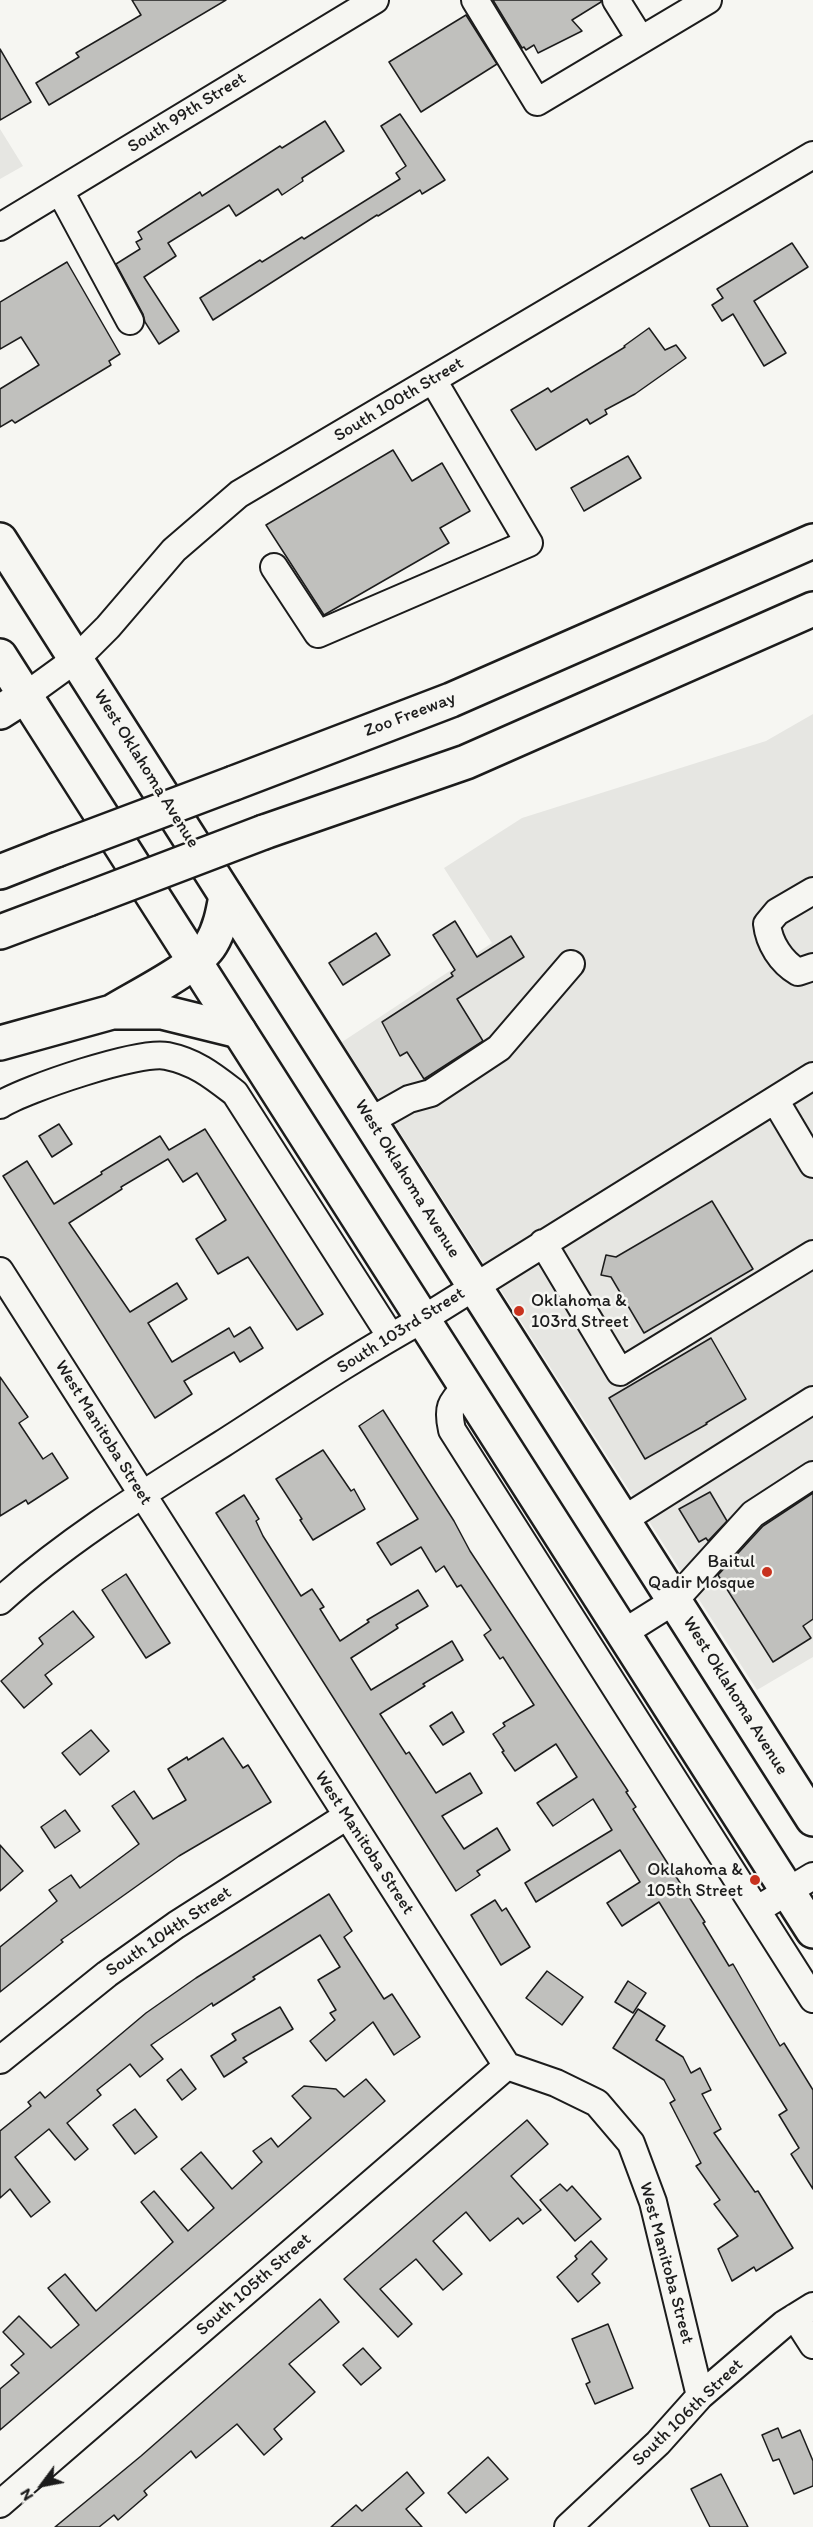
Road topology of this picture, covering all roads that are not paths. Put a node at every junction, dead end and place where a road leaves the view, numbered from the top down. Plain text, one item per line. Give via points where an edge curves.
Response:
1 (375, 0) edge
2 (475, 0) edge
3 (616, 0) edge
4 (708, 0) edge
5 (641, 40) junction
6 (813, 155) edge
7 (60, 191) junction
8 (0, 227) edge
9 (130, 321) dead end
10 (433, 380) junction
11 (0, 540) edge
12 (813, 541) edge
13 (274, 567) dead end
14 (813, 609) edge
15 (0, 656) edge
16 (76, 659) junction
17 (13, 704) edge
18 (0, 872) edge
19 (813, 891) edge
20 (226, 896) junction
21 (0, 932) edge
22 (195, 961) junction
23 (571, 964) dead end
24 (813, 968) edge
25 (112, 1012) junction
26 (239, 1031) junction
27 (0, 1042) edge
28 (813, 1076) edge
29 (775, 1100) junction
30 (0, 1105) edge
31 (370, 1121) junction
32 (813, 1164) edge
33 (543, 1243) junction
34 (813, 1254) edge
35 (0, 1271) edge
36 (474, 1286) junction
37 (423, 1319) junction
38 (391, 1337) junction
39 (466, 1387) junction
40 (813, 1400) edge
41 (813, 1475) edge
42 (142, 1495) junction
43 (623, 1520) junction
44 (0, 1601) edge
45 (674, 1601) junction
46 (623, 1633) junction
47 (347, 1816) junction
48 (813, 1820) edge
49 (801, 1884) edge
50 (758, 1909) junction
51 (813, 1931) edge
52 (813, 1999) edge
53 (0, 2060) edge
54 (507, 2066) junction
55 (804, 2311) edge
56 (813, 2345) edge
57 (700, 2396) junction
58 (0, 2504) edge
59 (568, 2527) edge

1 - 7 street, South 99th Street
2 - 5 street via 537,102
3 - 5 street
4 - 5 street
6 - 10 street, South 100th Street
7 - 8 street, South 99th Street
7 - 9 street
10 - 13 street via 529,543 318,634
10 - 16 street, South 100th Street via 238,494 174,550
11 - 16 main road, West Oklahoma Avenue
12 - 18 main road, Zoo Freeway, bridge via 451,700
14 - 21 main road, bridge via 466,762 264,832
15 - 17 main road
16 - 17 street, South 100th Street
16 - 20 main road, West Oklahoma Avenue
17 - 22 main road
19 - 24 street via 777,912 767,924 769,936 786,965 798,972
20 - 22 main road via 210,947
20 - 31 main road, West Oklahoma Avenue
22 - 25 main road
22 - 26 main road
23 - 31 street via 499,1048 431,1093 409,1099
25 - 26 main road via 162,1012
25 - 27 main road
26 - 37 main road
28 - 29 street, South 103rd Street
29 - 32 street
29 - 33 street, South 103rd Street
30 - 38 street via 106,1064 165,1055 205,1069 235,1094
31 - 36 main road, West Oklahoma Avenue
33 - 34 street via 620,1372
33 - 36 street, South 103rd Street
35 - 42 street, West Manitoba Street
36 - 37 street, South 103rd Street
36 - 43 main road, West Oklahoma Avenue
37 - 38 street, South 103rd Street
37 - 39 main road
38 - 42 street, South 103rd Street
39 - 46 main road
39 - 50 street via 448,1412 452,1430
40 - 43 street
41 - 45 street via 753,1514
42 - 44 street, South 103rd Street via 33,1571
42 - 47 street, West Manitoba Street
43 - 45 main road, West Oklahoma Avenue
45 - 46 street
45 - 48 main road, West Oklahoma Avenue
46 - 49 main road
47 - 53 street, South 104th Street via 176,1925 107,1974
47 - 54 street, West Manitoba Street
49 - 50 street
49 - 51 main road
50 - 52 street
54 - 57 street, West Manitoba Street via 597,2103 631,2143 653,2202
54 - 58 street, South 105th Street
55 - 56 street
55 - 57 street, South 106th Street
57 - 59 street, South 106th Street via 658,2443

